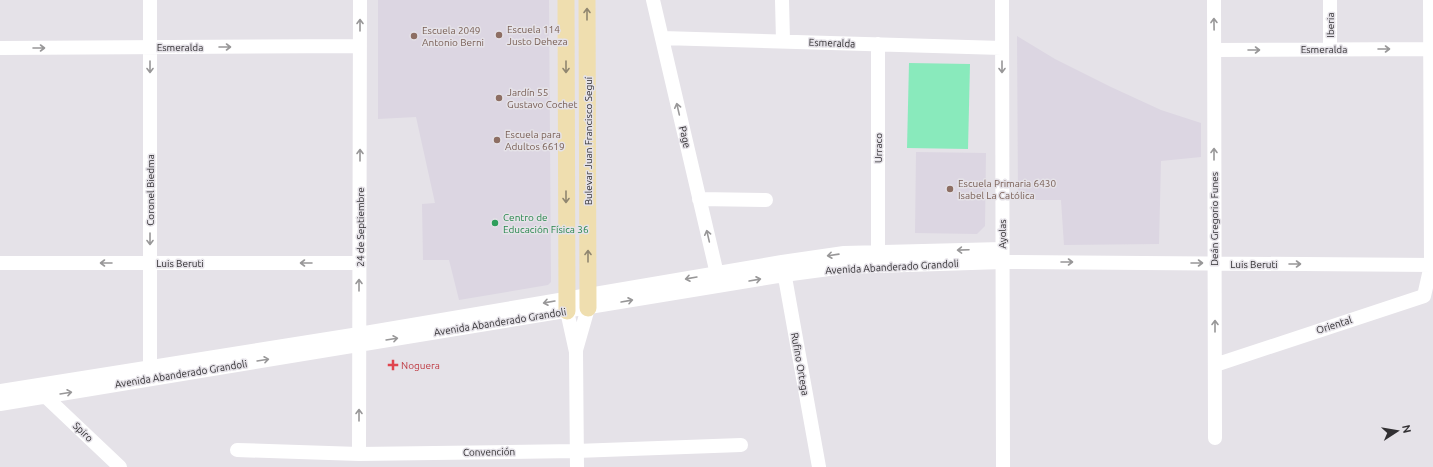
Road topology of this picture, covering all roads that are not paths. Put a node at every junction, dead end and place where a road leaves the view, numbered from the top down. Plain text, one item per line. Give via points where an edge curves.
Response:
1 (150, 0) edge
2 (360, 0) edge
3 (566, 0) edge
4 (588, 0) edge
5 (653, 0) edge
6 (782, 0) edge
7 (1002, 0) edge
8 (1214, 0) edge
9 (1330, 0) edge
10 (1430, 0) edge
11 (662, 38) junction
12 (783, 41) junction
13 (878, 44) junction
14 (360, 46) junction
15 (150, 47) junction
16 (0, 48) edge
17 (1002, 48) junction
18 (1330, 49) junction
19 (1432, 49) edge
20 (1215, 50) junction
21 (699, 199) junction
22 (766, 200) dead end
23 (878, 252) junction
24 (1002, 256) junction
25 (0, 263) edge
26 (150, 263) junction
27 (359, 263) junction
28 (1214, 263) junction
29 (1432, 265) edge
30 (783, 268) junction
31 (716, 274) junction
32 (588, 302) junction
33 (567, 305) junction
34 (359, 339) junction
35 (576, 352) junction
36 (1215, 365) junction
37 (150, 373) junction
38 (0, 391) edge
39 (45, 396) junction
40 (0, 404) edge
41 (1215, 438) dead end
42 (741, 445) dead end
43 (237, 450) dead end
44 (576, 451) junction
45 (359, 454) junction
46 (120, 467) edge
47 (577, 467) edge
48 (819, 467) edge
49 (1003, 467) edge

1 - 15 street, Coronel Biedma
14 -> 2 street, 24 de Septiembre
3 -> 33 main road, Bulevar Juan Francisco Seguí
32 -> 4 main road, Bulevar Juan Francisco Seguí
5 - 11 street, Page
6 - 12 street
7 - 17 street, Ayolas
20 -> 8 street, Deán Gregorio Funes
9 - 18 street, Iberia
10 - 19 street
11 - 12 street, Esmeralda
21 -> 11 street, Page
12 - 13 street, Esmeralda
13 - 17 street, Esmeralda
13 - 23 street, Urraco
15 -> 14 street, Esmeralda
27 -> 14 street, 24 de Septiembre
16 -> 15 street, Esmeralda
15 -> 26 street, Coronel Biedma
17 -> 24 street, Ayolas
18 -> 19 street, Esmeralda
20 -> 18 street, Esmeralda
19 - 29 street
28 -> 20 street, Deán Gregorio Funes
21 - 22 street
31 -> 21 street, Page
24 -> 23 street, Avenida Abanderado Grandoli
23 -> 30 street, Avenida Abanderado Grandoli via 844,253
24 -> 28 street, Luis Beruti
24 - 30 street, Avenida Abanderado Grandoli via 844,267
24 - 49 street, Ayolas
26 -> 25 street, Luis Beruti
27 -> 26 street, Luis Beruti
26 - 37 street, Coronel Biedma
34 -> 27 street, 24 de Septiembre
28 -> 29 street, Luis Beruti
36 -> 28 street, Deán Gregorio Funes
29 - 36 street, Oriental via 1424,296
30 - 31 street, Avenida Abanderado Grandoli
32 -> 30 street, Avenida Abanderado Grandoli
30 - 48 street, Rufino Ortega
31 -> 32 street, Avenida Abanderado Grandoli
32 - 33 street, Avenida Abanderado Grandoli
32 - 35 street, Bulevar Juan Francisco Seguí
33 - 34 street, Avenida Abanderado Grandoli
33 - 35 street, Bulevar Juan Francisco Seguí
34 - 37 street, Avenida Abanderado Grandoli
45 -> 34 street, 24 de Septiembre
35 - 44 street, Bulevar Juan Francisco Seguí
36 - 41 street, Deán Gregorio Funes
37 - 38 street, Avenida Abanderado Grandoli
39 -> 37 street, Avenida Abanderado Grandoli
39 - 40 street, Avenida Abanderado Grandoli
39 - 46 street, Spiro
42 - 44 street, Convención
43 - 45 street, Convención
44 - 45 street, Convención
44 - 47 street, Bulevar Juan Francisco Seguí

